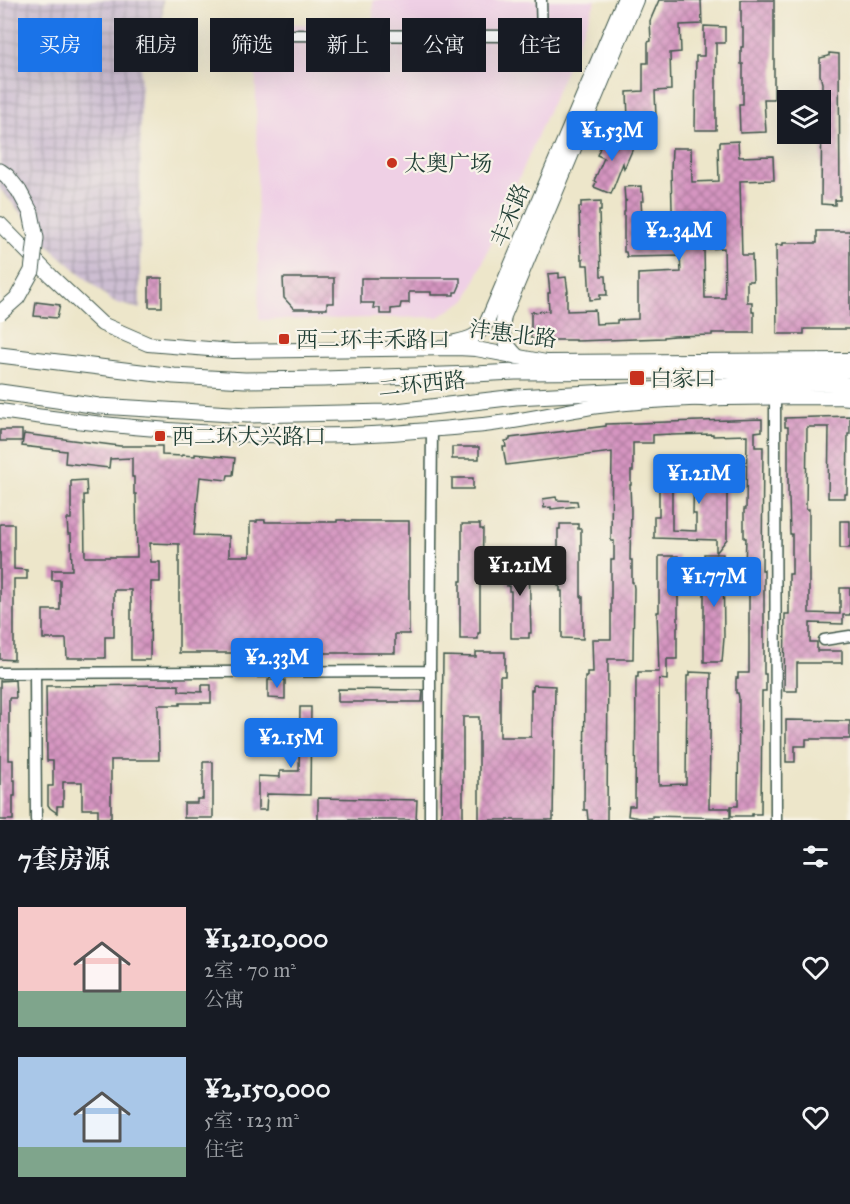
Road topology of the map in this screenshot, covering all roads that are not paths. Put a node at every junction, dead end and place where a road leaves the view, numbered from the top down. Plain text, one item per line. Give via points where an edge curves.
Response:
1 (542, 0) edge
2 (624, 0) edge
3 (636, 0) edge
4 (294, 35) edge
5 (0, 171) edge
6 (0, 224) edge
7 (0, 313) edge
8 (434, 348) junction
9 (0, 355) edge
10 (850, 360) edge
11 (546, 362) joint
12 (517, 364) junction
13 (850, 370) edge
14 (850, 385) edge
15 (0, 392) edge
16 (610, 392) junction
17 (0, 398) edge
18 (775, 398) junction
19 (850, 398) edge
20 (709, 399) junction
21 (99, 406) junction
22 (0, 411) edge
23 (432, 429) junction
24 (850, 636) edge
25 (824, 640) dead end
26 (430, 671) junction
27 (0, 673) edge
28 (35, 673) junction
29 (36, 820) edge
30 (430, 820) edge
31 (776, 820) edge

1 - 4 street via 542,36
2 - 8 main road, 丰禾路 via 487,322 472,338
3 - 12 main road, 丰禾路 via 504,316 504,340
5 - 7 highway, bridge via 19,191 31,213 36,237 32,271 17,298
6 - 8 main road, 沣惠北路 via 102,324 148,344 232,351
8 - 12 main road, 沣惠北路 via 476,349
9 - 12 highway, 二环西路, bridge via 174,376 245,380 474,374
10 - 11 main road, 沣惠北路
11 - 12 highway
12 - 13 highway, 二环西路
14 - 16 highway, 二环西路 via 740,385
15 - 21 highway, 二环西路
16 - 20 highway
16 - 21 highway, 二环西路 via 516,397 388,412 248,415
17 - 21 highway
18 - 19 main road
18 - 20 main road
18 - 31 street
20 - 23 main road via 598,406 492,424
22 - 23 main road via 127,428 267,436
23 - 26 street
24 - 25 street
26 - 28 street
26 - 30 street
27 - 28 street
28 - 29 street

